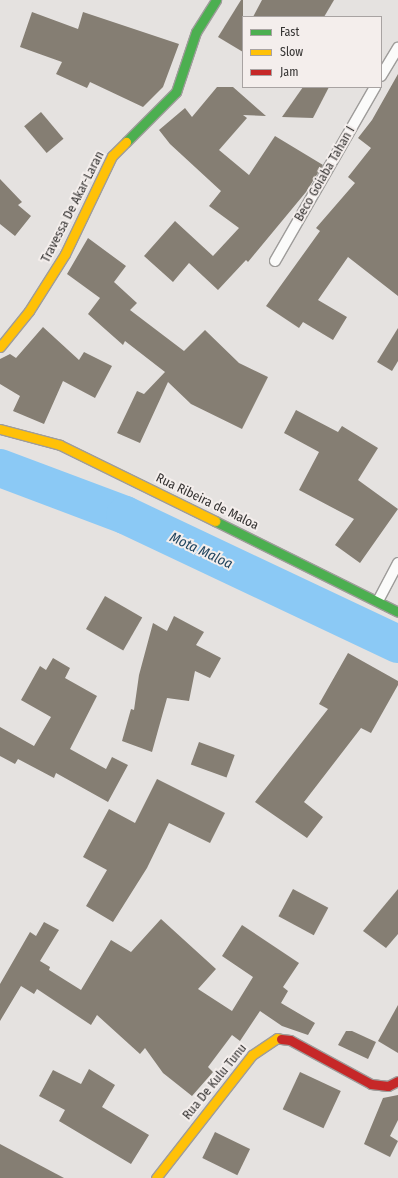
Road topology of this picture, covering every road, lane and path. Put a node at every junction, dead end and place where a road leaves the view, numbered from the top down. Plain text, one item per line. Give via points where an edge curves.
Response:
1 (216, 0) edge
2 (398, 48) edge
3 (382, 74) edge
4 (374, 88) edge
5 (275, 261) dead end
6 (0, 347) edge
7 (0, 429) edge
8 (398, 563) edge
9 (378, 601) junction
10 (398, 612) edge
11 (398, 1081) edge
12 (156, 1178) edge

1 - 6 street, Travessa De Akar-Laran via 196,32 176,92 112,156 65,254 29,311
2 - 3 lane
4 - 5 lane, Beco Goiaba Tahan I
7 - 9 street, Rua Ribeira de Maloa via 60,445
8 - 9 lane
9 - 10 street, Rua Ribeira de Maloa
11 - 12 street, Rua De Kulu Tunu via 388,1086 371,1084 290,1040 277,1038 252,1055

